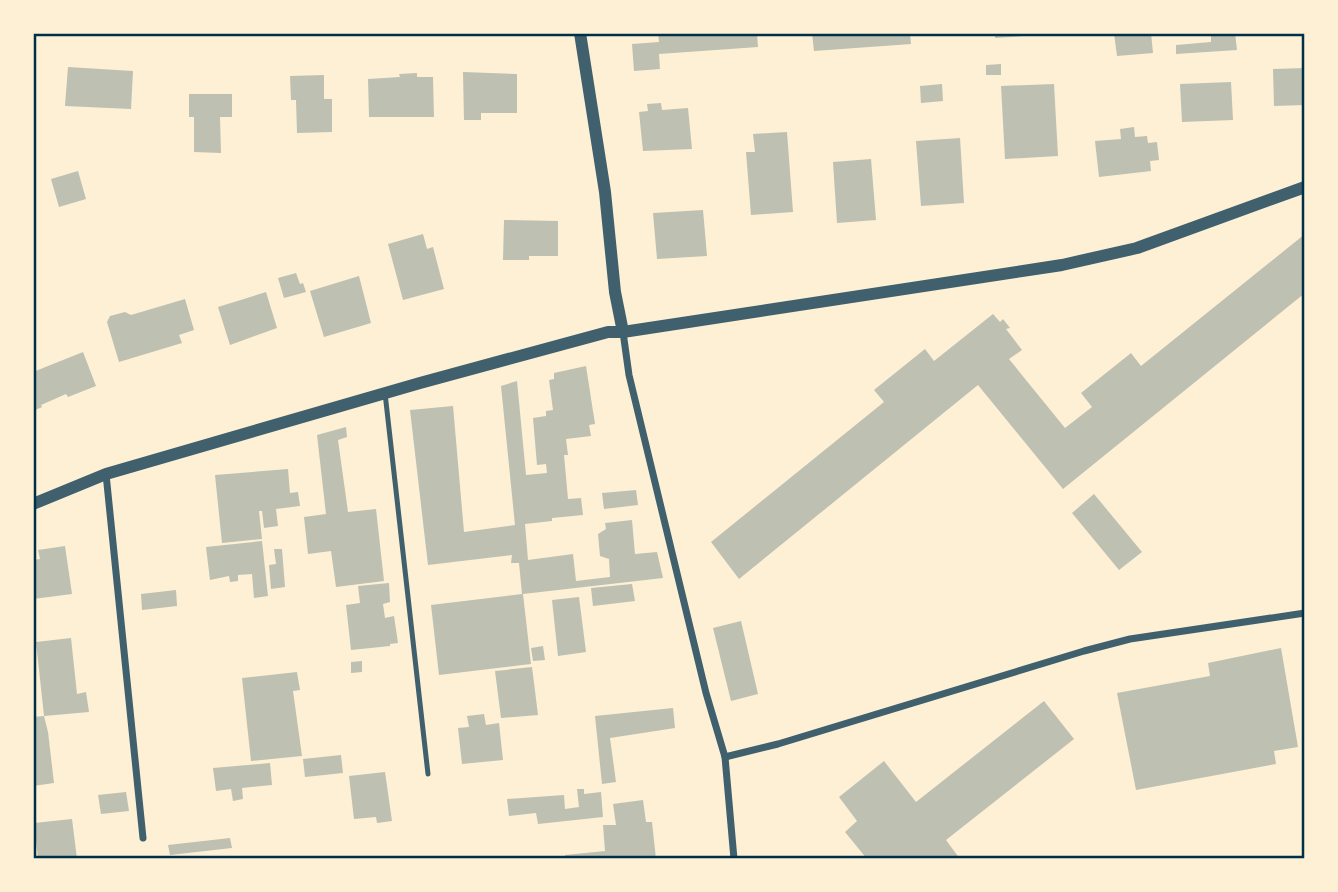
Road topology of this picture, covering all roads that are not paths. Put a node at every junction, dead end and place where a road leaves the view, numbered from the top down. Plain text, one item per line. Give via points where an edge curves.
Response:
1 (580, 33) edge
2 (1305, 187) edge
3 (623, 332) junction
4 (385, 393) junction
5 (106, 474) junction
6 (33, 504) edge
7 (1305, 613) edge
8 (725, 757) junction
9 (428, 774) dead end
10 (143, 838) dead end
11 (734, 856) edge
12 (724, 859) edge

1 - 3 street
2 - 3 street via 1137,248 1062,265
3 - 4 street via 608,332
3 - 8 street via 632,388
4 - 5 street
4 - 9 lane
5 - 6 street
5 - 10 street
7 - 8 street via 1130,639
8 - 11 street
11 - 12 lane

